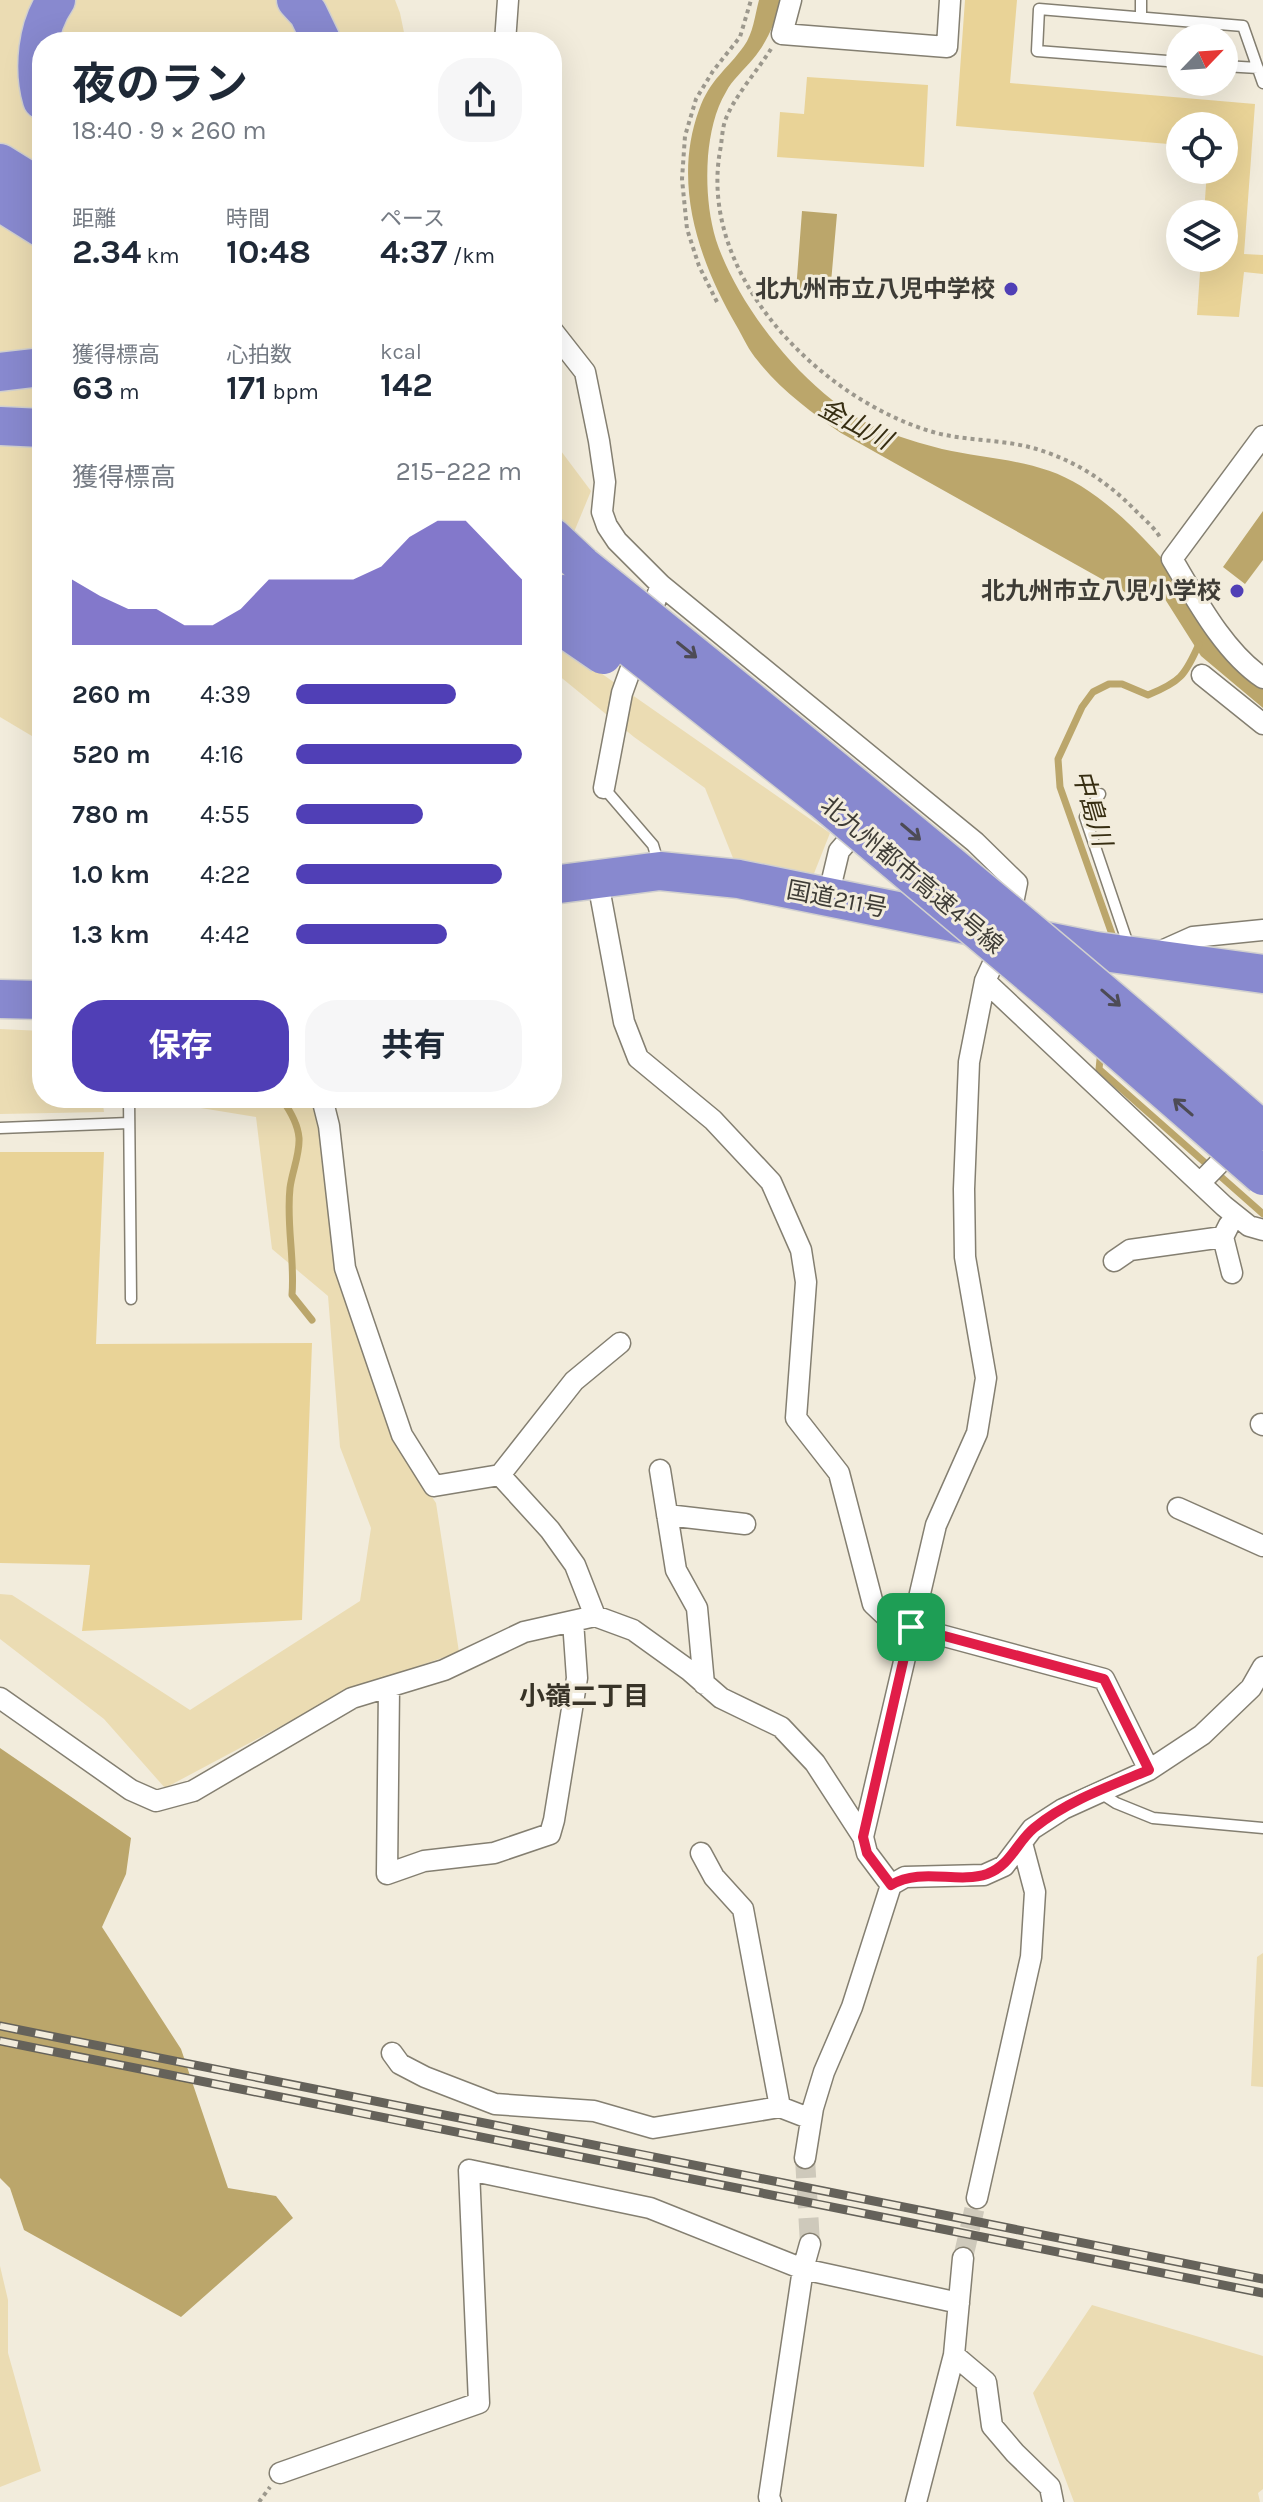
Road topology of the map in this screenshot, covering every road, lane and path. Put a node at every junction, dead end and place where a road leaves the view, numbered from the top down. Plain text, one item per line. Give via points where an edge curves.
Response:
1 (56, 0) edge
2 (296, 0) edge
3 (328, 0) edge
4 (508, 0) edge
5 (751, 0) edge
6 (791, 0) edge
7 (950, 0) edge
8 (1141, 0) edge
9 (1141, 17) junction
10 (43, 32) edge
11 (317, 32) edge
12 (345, 32) edge
13 (506, 32) edge
14 (782, 34) junction
15 (1166, 61) edge
16 (1238, 67) edge
17 (1258, 68) junction
18 (1263, 83) edge
19 (0, 163) edge
20 (32, 183) edge
21 (0, 202) edge
22 (32, 222) edge
23 (717, 302) dead end
24 (562, 343) edge
25 (32, 344) edge
26 (0, 347) edge
27 (32, 368) edge
28 (0, 372) edge
29 (0, 426) edge
30 (32, 428) edge
31 (1263, 436) edge
32 (1172, 559) junction
33 (661, 585) junction
34 (562, 591) edge
35 (1202, 675) dead end
36 (1263, 678) edge
37 (1263, 724) edge
38 (899, 780) junction
39 (604, 788) joint
40 (1100, 794) dead end
41 (660, 871) junction
42 (597, 877) junction
43 (562, 883) edge
44 (828, 897) junction
45 (1263, 930) edge
46 (1007, 933) junction
47 (1139, 958) junction
48 (1263, 974) edge
49 (985, 981) junction
50 (0, 999) edge
51 (32, 1000) edge
52 (129, 1108) edge
53 (324, 1108) edge
54 (129, 1123) junction
55 (0, 1128) edge
56 (1263, 1129) edge
57 (1263, 1176) edge
58 (1202, 1181) junction
59 (1235, 1215) junction
60 (1263, 1230) edge
61 (1223, 1237) junction
62 (1114, 1261) dead end
63 (1232, 1273) dead end
64 (131, 1299) dead end
65 (620, 1343) dead end
66 (660, 1470) dead end
67 (500, 1475) junction
68 (1178, 1508) dead end
69 (667, 1515) junction
70 (745, 1524) dead end
71 (1263, 1546) edge
72 (595, 1616) junction
73 (573, 1621) junction
74 (910, 1632) junction
75 (1263, 1667) edge
76 (704, 1684) junction
77 (389, 1687) junction
78 (0, 1698) edge
79 (1149, 1770) junction
80 (1098, 1791) junction
81 (1263, 1828) edge
82 (863, 1837) junction
83 (1022, 1843) junction
84 (701, 1853) dead end
85 (891, 1885) junction
86 (392, 2053) dead end
87 (780, 2107) junction
88 (811, 2119) junction
89 (805, 2158) tunnel mouth
90 (977, 2198) tunnel mouth
91 (810, 2244) tunnel mouth
92 (963, 2258) tunnel mouth
93 (803, 2269) junction
94 (959, 2303) junction
95 (954, 2355) junction
96 (280, 2473) dead end
97 (771, 2502) edge
98 (916, 2502) edge
99 (1053, 2502) edge

1 - 10 highway
2 - 11 highway
3 - 12 highway
4 - 13 street
5 - 23 path via 740,37 696,99 685,136 687,229
6 - 14 street
7 - 14 street via 947,47
8 - 9 lane
9 - 15 lane via 1039,9 1037,51
9 - 17 lane via 1243,26
14 - 32 path via 725,120 718,162 724,231 765,314 822,371 876,409 934,432 1030,447 1073,463 1113,487 1157,533
16 - 17 lane
17 - 18 lane
19 - 20 highway
21 - 22 highway
24 - 33 street via 585,372 605,482 602,512 607,526
25 - 26 highway
27 - 28 highway
29 - 30 highway
31 - 32 street
32 - 36 street via 1210,621 1251,671
33 - 38 street
33 - 39 street via 622,693
34 -> 56 highway, 北九州都市高速4号線, bridge via 830,764
57 -> 34 highway, 北九州都市高速4号線, bridge via 823,800
35 - 37 street
38 - 44 street via 839,851
38 - 46 street via 1017,883
39 - 41 lane via 653,845
40 - 47 lane via 1085,817
41 - 42 highway, 国道211号
41 - 44 highway, 国道211号 via 739,879
42 - 43 highway, 国道211号
42 - 74 street via 624,1022 638,1058 713,1120 771,1182 801,1250 806,1282 796,1418 839,1473 873,1604
44 - 46 highway, 国道211号
45 - 47 street via 1193,937
46 - 47 highway, 国道211号
46 - 49 street
47 - 48 highway, 国道211号
49 - 58 street
49 - 74 street via 969,1062 964,1189 965,1257 986,1378 977,1433 936,1525
50 - 51 highway
52 - 54 lane
53 - 67 street via 345,1268 402,1435 434,1486
54 - 55 lane
54 - 64 lane
56 - 58 street via 1243,1138
58 - 59 street
59 - 60 street
59 - 61 street
61 - 62 street via 1130,1250
61 - 63 street
65 - 67 street via 574,1381
66 - 69 street
67 - 72 street via 575,1565
68 - 71 street
69 - 70 street
69 - 76 street via 676,1570 697,1608
72 - 73 street
72 - 76 street via 633,1630
73 - 77 street via 524,1632 444,1670
73 - 77 street via 577,1678 550,1834 494,1853 424,1861 387,1874
74 - 79 street via 1104,1679
74 - 82 street
75 - 79 street via 1251,1688 1202,1735
76 - 82 street via 781,1727 815,1763
77 - 78 street via 352,1698 193,1791 156,1801 131,1790
79 - 80 street
80 - 81 lane via 1153,1818
80 - 83 street via 1042,1822
82 - 85 street via 867,1853
83 - 85 street via 1004,1866 984,1875 905,1877
83 - 90 street via 1035,1892 1031,1957
84 - 87 street via 743,1909
85 - 88 street
86 - 87 street via 400,2064 425,2077 495,2104 594,2111 653,2128
87 - 88 street
88 - 89 street
91 - 93 street
92 - 94 street
93 - 94 street
93 - 96 street via 650,2208 469,2170 479,2403
93 - 97 street
94 - 95 street
95 - 98 street
95 - 99 street via 986,2382 992,2426 1050,2487

